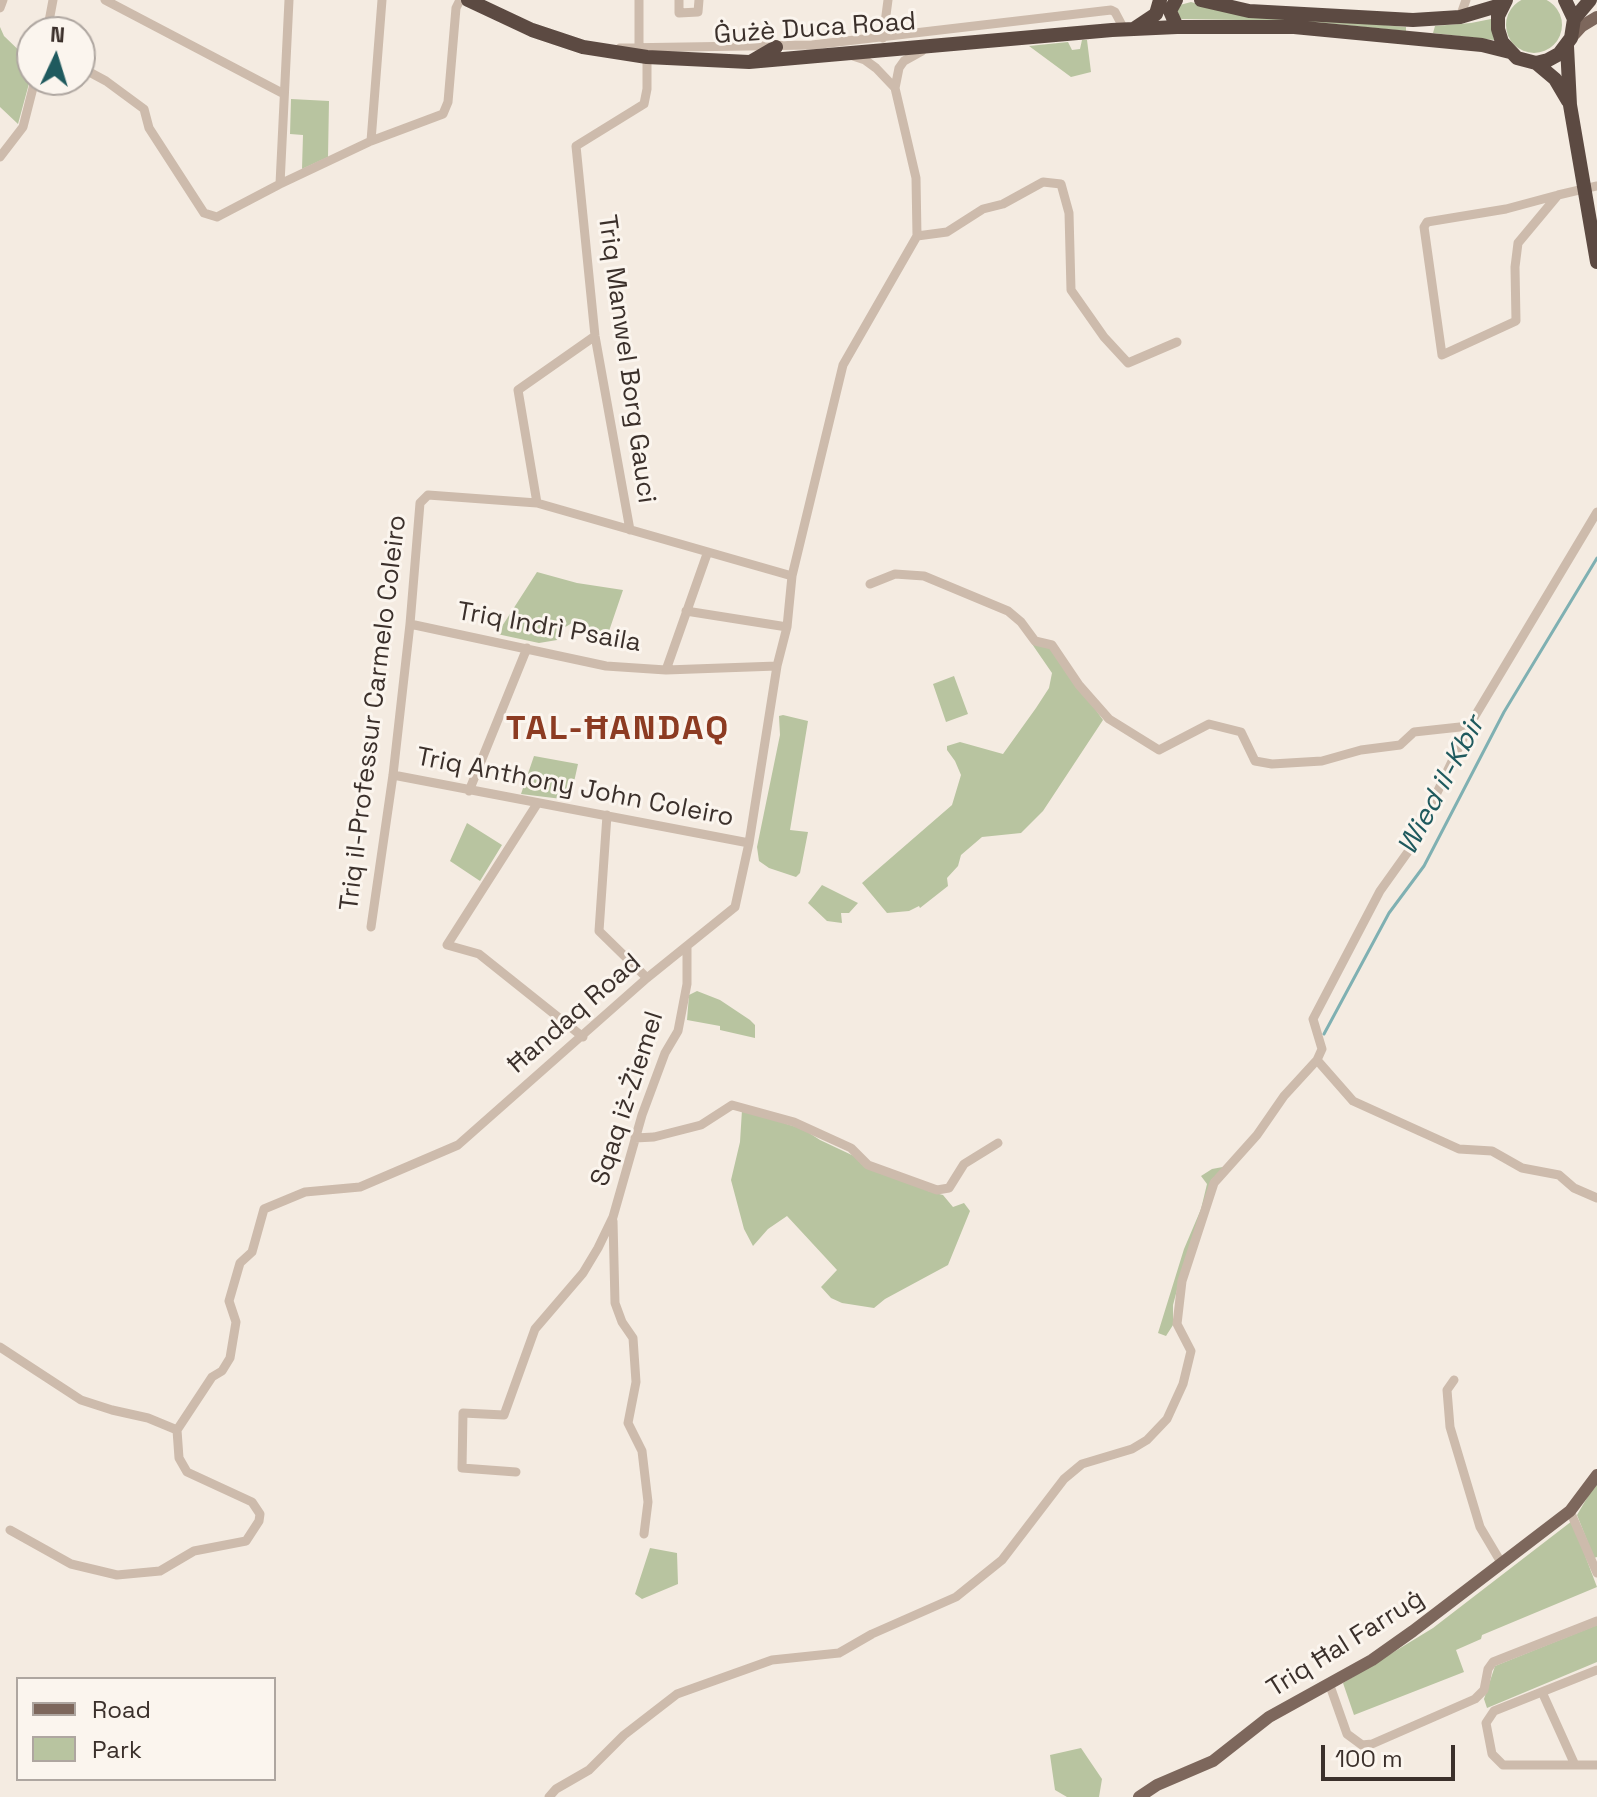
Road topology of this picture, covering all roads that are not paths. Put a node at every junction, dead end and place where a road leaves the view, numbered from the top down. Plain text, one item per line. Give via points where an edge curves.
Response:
1 (3, 0) edge
2 (105, 0) edge
3 (289, 0) edge
4 (382, 0) edge
5 (639, 0) edge
6 (679, 0) edge
7 (699, 0) edge
8 (888, 0) edge
9 (1160, 0) edge
10 (1176, 0) edge
11 (1201, 0) edge
12 (1466, 0) edge
13 (1565, 0) edge
14 (1590, 0) edge
15 (1505, 2) edge
16 (461, 3) edge
17 (0, 8) edge
18 (1460, 17) junction
19 (1597, 17) edge
20 (1574, 19) junction
21 (1177, 27) junction
22 (1129, 29) junction
23 (883, 38) junction
24 (1569, 42) junction
25 (936, 46) junction
26 (776, 47) junction
27 (643, 52) junction
28 (1510, 52) junction
29 (847, 55) junction
30 (749, 62) junction
31 (1536, 63) junction
32 (96, 76) edge
33 (895, 88) junction
34 (284, 94) junction
35 (31, 96) edge
36 (1570, 105) junction
37 (371, 141) junction
38 (0, 157) edge
39 (280, 184) junction
40 (1591, 187) edge
41 (1558, 195) junction
42 (917, 236) junction
43 (1597, 262) edge
44 (595, 336) junction
45 (1177, 342) dead end
46 (537, 503) junction
47 (1597, 512) edge
48 (630, 530) junction
49 (707, 554) junction
50 (792, 576) junction
51 (870, 584) dead end
52 (686, 611) junction
53 (410, 624) junction
54 (787, 627) junction
55 (527, 648) junction
56 (777, 666) junction
57 (666, 670) junction
58 (1469, 726) junction
59 (393, 775) junction
60 (469, 791) junction
61 (537, 804) junction
62 (607, 815) junction
63 (749, 843) junction
64 (371, 927) dead end
65 (687, 947) junction
66 (647, 978) junction
67 (583, 1037) junction
68 (1317, 1060) junction
69 (635, 1138) junction
70 (998, 1143) dead end
71 (1597, 1198) edge
72 (613, 1217) junction
73 (0, 1347) edge
74 (1454, 1380) dead end
75 (177, 1430) junction
76 (516, 1472) dead end
77 (1597, 1475) edge
78 (1570, 1511) junction
79 (10, 1530) dead end
80 (644, 1534) dead end
81 (1502, 1564) junction
82 (1597, 1573) edge
83 (1597, 1621) edge
84 (1597, 1670) edge
85 (1329, 1683) junction
86 (1542, 1692) junction
87 (1575, 1765) junction
88 (1597, 1765) edge
89 (549, 1797) edge
90 (1139, 1797) edge

1 - 17 street
2 - 34 street
3 - 34 street
4 - 37 street
5 - 27 street
6 - 7 street via 679,13 698,12
8 - 23 street
9 - 22 highway via 1156,14
10 - 21 highway via 1170,11
11 - 18 highway via 1249,11 1311,10 1413,20
12 - 18 street
13 - 20 highway
14 - 20 highway
15 - 18 highway
15 - 28 highway via 1498,29
16 - 27 highway, Ġużè Duca Road via 583,47
16 - 37 street via 443,114
19 - 24 main road
20 - 24 highway
21 - 22 highway, Ġużè Duca Road
21 - 28 highway, Ġużè Duca Road via 1294,27
22 - 23 street via 1111,10
22 - 25 highway, Ġużè Duca Road
23 - 26 street
24 - 31 highway via 1559,54
24 - 36 highway
25 - 29 highway, Ġużè Duca Road
25 - 33 street via 904,61
26 - 27 street
26 - 30 highway
27 - 30 highway, Ġużè Duca Road
27 - 44 street, Triq Manwel Borg Gauci via 644,104 576,146
28 - 31 highway, Ġużè Duca Road
29 - 30 highway, Ġużè Duca Road
29 - 33 street via 865,60
31 - 36 highway via 1555,79
32 - 39 street via 144,109 149,128 204,213 217,217
33 - 42 street via 916,178
34 - 39 street
35 - 38 street via 23,127
36 - 40 highway
37 - 39 street
40 - 41 street
40 - 43 highway
41 - 41 street via 1427,222 1442,355 1516,321 1518,243
42 - 45 street via 947,232 1043,182 1061,184 1069,213 1071,290 1104,337 1128,363
42 - 50 street, Ħandaq Road via 843,365
44 - 46 street via 518,390
44 - 48 street, Triq Manwel Borg Gauci
46 - 48 street
46 - 53 street, Triq il-Professur Carmelo Coleiro via 428,495 420,503
47 - 58 street
48 - 49 street
49 - 50 street
49 - 52 street
50 - 54 street, Ħandaq Road
51 - 58 street via 895,574 924,576 1008,611 1035,641 1052,645 1109,719 1159,750 1209,724 1241,732 1255,761 1322,761 1400,745 1414,732
52 - 54 street
52 - 57 street
53 - 55 street, Triq Indrì Psaila
53 - 59 street, Triq il-Professur Carmelo Coleiro
54 - 56 street, Ħandaq Road
55 - 57 street, Triq Indrì Psaila via 606,666
55 - 60 street
56 - 57 street, Triq Indrì Psaila
56 - 63 street, Ħandaq Road
58 - 68 street via 1410,849 1380,891 1313,1019 1322,1049
59 - 60 street, Triq Anthony John Coleiro
59 - 64 street, Triq il-Professur Carmelo Coleiro
60 - 61 street, Triq Anthony John Coleiro
61 - 62 street, Triq Anthony John Coleiro
61 - 67 street via 447,945 479,954
62 - 63 street, Triq Anthony John Coleiro
62 - 66 street via 599,931
63 - 65 street, Ħandaq Road via 735,907
65 - 66 street, Ħandaq Road
65 - 69 street, Sqaq iż-Żiemel via 678,1031
66 - 67 street, Ħandaq Road
67 - 75 street, Ħandaq Road via 458,1145 360,1187 305,1192 264,1209 252,1252 240,1263 229,1301 236,1322 230,1358
68 - 71 street via 1353,1101 1459,1149 1492,1151 1522,1168 1559,1175
68 - 89 street via 1214,1183 1182,1281 1177,1324 1191,1351 1188,1368 1167,1419 1147,1440 1082,1464 1064,1479 1002,1560 956,1597 839,1653 772,1660 677,1694 589,1770
69 - 70 street via 701,1125 732,1105 794,1122 851,1148 868,1165 937,1190 949,1188 964,1164
69 - 72 street, Sqaq iż-Żiemel
72 - 76 street, Sqaq iż-Żiemel via 583,1273 535,1329 504,1415 463,1413 462,1468
72 - 80 street via 615,1303 633,1338 636,1382 628,1423 642,1451 648,1502
73 - 75 street via 81,1400
74 - 81 street via 1447,1390 1450,1427 1480,1527
75 - 79 street via 179,1458 187,1472 252,1502 260,1514 246,1541 194,1551 160,1571 117,1575 71,1564
77 - 78 main road, Triq Ħal Farruġ
78 - 81 main road, Triq Ħal Farruġ
78 - 82 street
81 - 85 main road, Triq Ħal Farruġ via 1372,1660
83 - 85 street via 1493,1662 1484,1690 1475,1699 1372,1744 1362,1745 1347,1734
84 - 86 street
85 - 90 main road, Triq Ħal Farruġ via 1269,1717 1213,1761
86 - 87 street
86 - 87 street via 1494,1711 1486,1723 1492,1754 1503,1765
87 - 88 street

